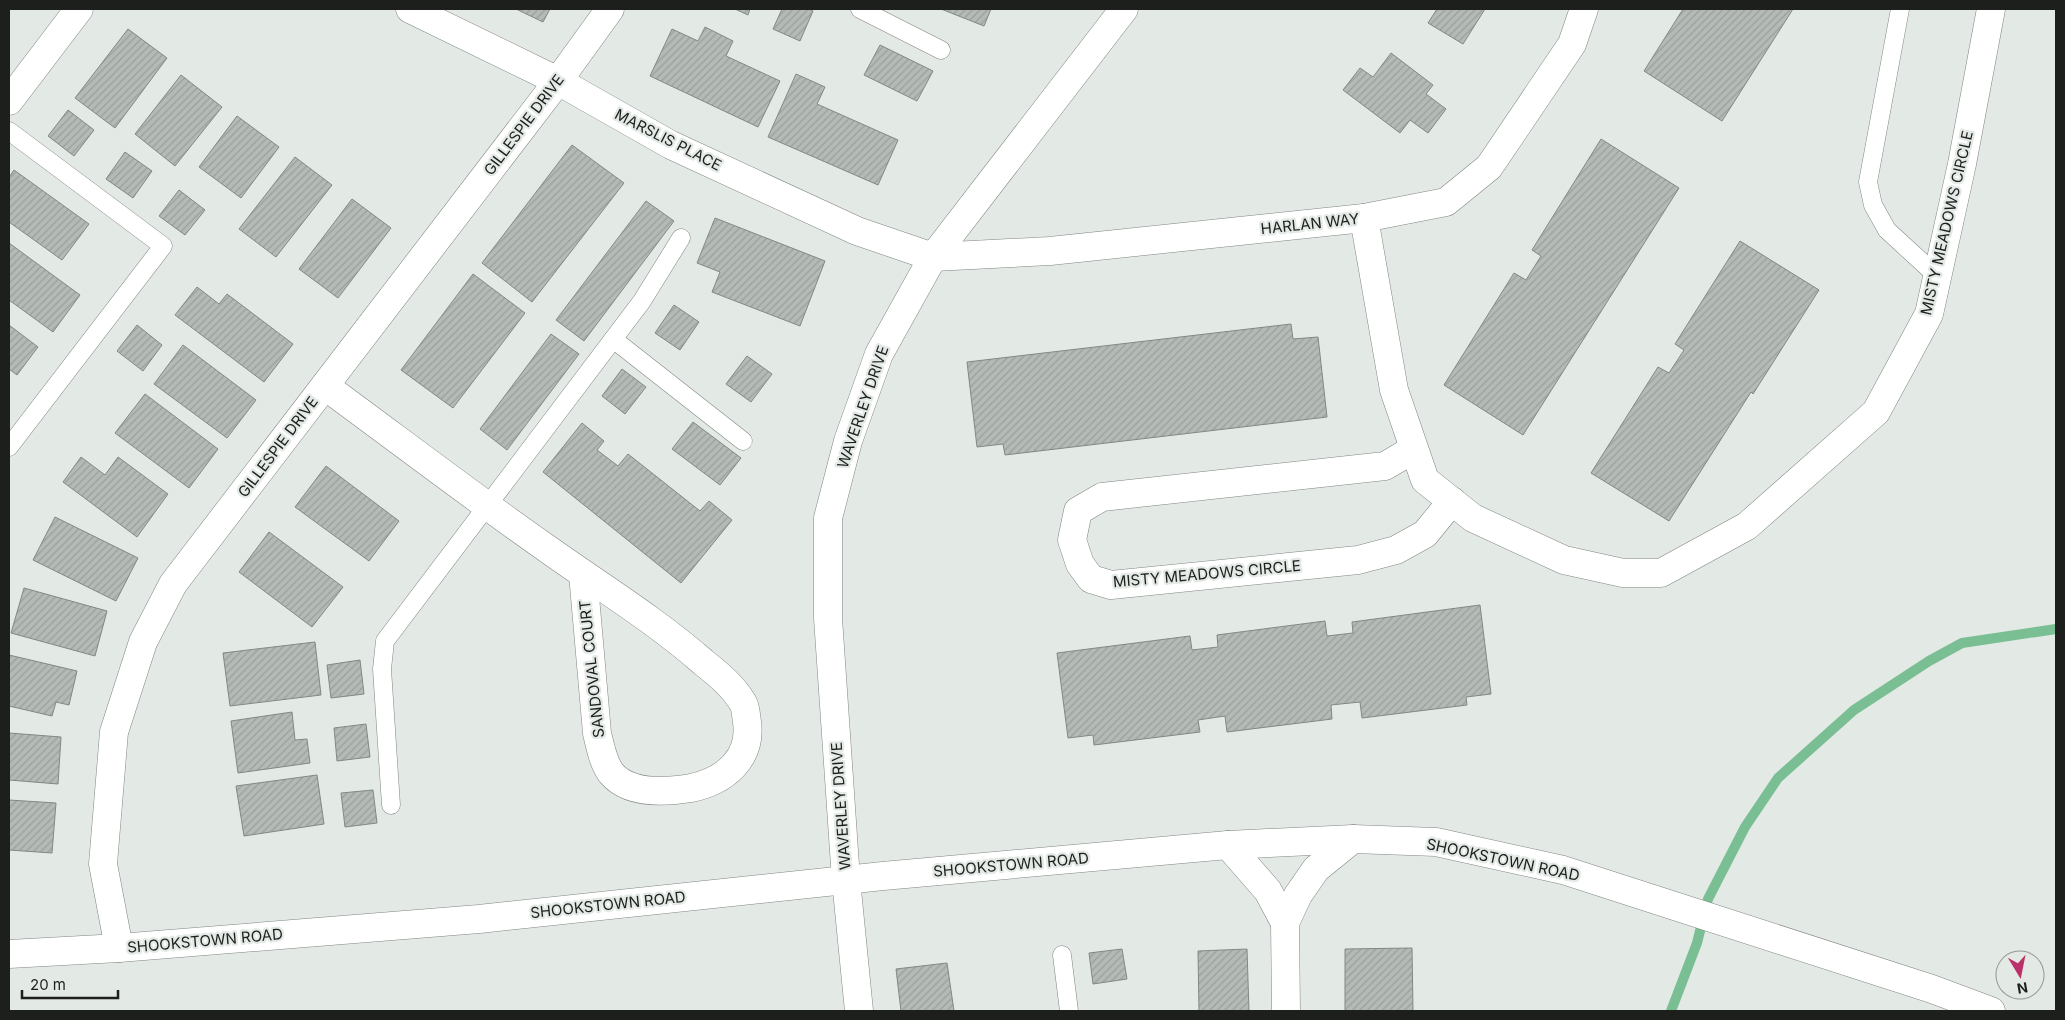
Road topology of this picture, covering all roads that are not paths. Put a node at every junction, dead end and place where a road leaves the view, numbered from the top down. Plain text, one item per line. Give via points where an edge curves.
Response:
1 (79, 9) edge
2 (410, 9) edge
3 (610, 9) edge
4 (860, 9) edge
5 (1124, 9) edge
6 (1584, 9) edge
7 (1900, 9) edge
8 (1991, 9) edge
9 (941, 50) dead end
10 (558, 81) junction
11 (9, 101) edge
12 (9, 132) edge
13 (1364, 218) junction
14 (681, 238) dead end
15 (932, 256) junction
16 (1937, 276) junction
17 (613, 339) junction
18 (325, 386) junction
19 (743, 441) dead end
20 (9, 447) edge
21 (1414, 449) junction
22 (1452, 501) junction
23 (488, 505) junction
24 (583, 574) junction
25 (391, 805) dead end
26 (1353, 839) junction
27 (1228, 845) junction
28 (846, 880) junction
29 (1285, 923) junction
30 (119, 948) junction
31 (9, 954) edge
32 (1062, 955) dead end
33 (859, 1011) edge
34 (1069, 1011) edge
35 (1286, 1011) edge
36 (1991, 1011) edge

1 - 11 street
2 - 10 street, MARSLIS PLACE
3 - 10 street, GILLESPIE DRIVE
4 - 9 lane
5 - 15 street, WAVERLEY DRIVE
6 - 13 street, HARLAN WAY via 1572,44 1489,167 1446,202
7 - 16 lane via 1868,182 1873,205 1887,230
8 - 16 street, MISTY MEADOWS CIRCLE
10 - 15 street, MARSLIS PLACE via 671,145 857,231
10 - 18 street, GILLESPIE DRIVE
12 - 20 lane via 163,246
13 - 15 street, HARLAN WAY via 1050,251
13 - 21 street, MISTY MEADOWS CIRCLE via 1394,390
14 - 17 lane via 642,301
15 - 28 street, WAVERLEY DRIVE via 879,354 848,441 828,518 828,618
16 - 22 street, MISTY MEADOWS CIRCLE via 1929,314 1876,412 1748,526 1661,573 1623,573 1564,560 1473,518
17 - 19 lane
17 - 23 lane
18 - 23 street, SANDOVAL COURT
18 - 30 street, GILLESPIE DRIVE via 173,584 143,642 114,732 103,864
21 - 22 street, MISTY MEADOWS CIRCLE via 1425,480
21 - 22 street, MISTY MEADOWS CIRCLE via 1385,466 1102,497 1078,511 1072,540 1080,564 1092,580 1111,585 1358,560 1396,550 1425,534
23 - 24 street, SANDOVAL COURT
23 - 25 lane via 385,641 382,669
24 - 24 street, SANDOVAL COURT via 597,733 612,774 643,790 672,792 700,786 737,764 748,731 744,705 731,686 672,635
26 - 27 street, SHOOKSTOWN ROAD
26 - 29 street via 1316,869 1298,895
26 - 36 street, SHOOKSTOWN ROAD via 1436,842 1563,870
27 - 28 street, SHOOKSTOWN ROAD
27 - 29 street via 1268,891
28 - 30 street, SHOOKSTOWN ROAD via 479,919
28 - 33 street, WAVERLEY DRIVE
29 - 35 street
30 - 31 street, SHOOKSTOWN ROAD
32 - 34 lane

